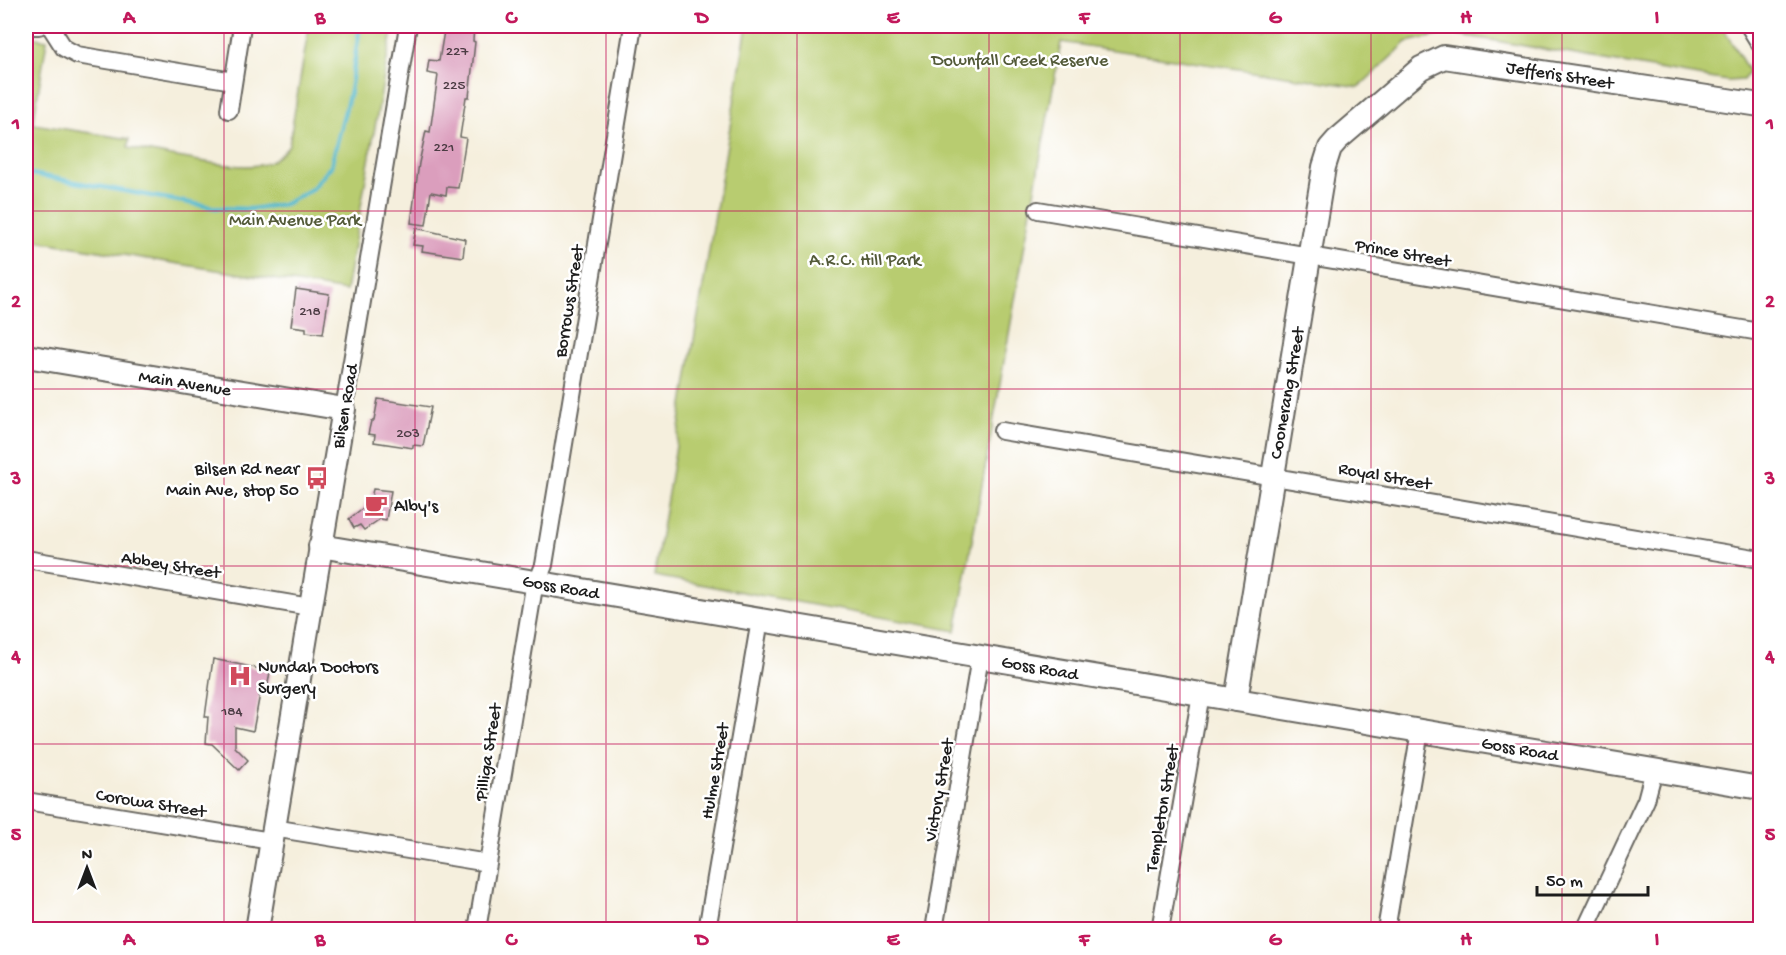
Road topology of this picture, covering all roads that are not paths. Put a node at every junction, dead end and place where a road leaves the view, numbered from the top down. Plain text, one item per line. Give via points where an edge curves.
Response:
1 (39, 26) edge
2 (50, 26) edge
3 (242, 26) edge
4 (408, 26) edge
5 (633, 26) edge
6 (1749, 26) edge
7 (26, 27) edge
8 (1761, 44) edge
9 (233, 81) junction
10 (1761, 105) edge
11 (1376, 107) joint
12 (229, 110) dead end
13 (1038, 210) dead end
14 (1310, 256) junction
15 (1761, 332) edge
16 (26, 356) edge
17 (344, 409) junction
18 (1002, 431) dead end
19 (1273, 476) junction
20 (320, 546) junction
21 (26, 559) edge
22 (1761, 559) edge
23 (537, 582) junction
24 (310, 607) junction
25 (760, 620) junction
26 (980, 657) junction
27 (1201, 694) junction
28 (1236, 700) junction
29 (1420, 731) junction
30 (1654, 770) junction
31 (1761, 788) edge
32 (26, 801) edge
33 (272, 835) junction
34 (488, 863) junction
35 (257, 930) edge
36 (477, 930) edge
37 (707, 930) edge
38 (934, 930) edge
39 (1160, 930) edge
40 (1386, 930) edge
41 (1586, 930) edge

1 - 7 street
2 - 9 street via 64,48 77,55
3 - 9 street
4 - 17 street, Bilsen Road
5 - 23 street, Borrows Street via 544,565
6 - 8 street
9 - 12 street
10 - 11 street, Jefferis Street via 1451,56 1430,61
11 - 14 street, Coonerang Street via 1330,148
13 - 14 street, Prince Street
14 - 15 street, Prince Street
14 - 19 street, Coonerang Street
16 - 17 street, Main Avenue
17 - 20 street, Bilsen Road
18 - 19 street, Royal Street
19 - 22 street, Royal Street
19 - 28 street, Coonerang Street
20 - 23 street, Goss Road
20 - 24 street, Bilsen Road
21 - 24 street, Abbey Street
23 - 25 street, Goss Road
23 - 34 street, Pilliga Street
24 - 33 street, Bilsen Road
25 - 26 street, Goss Road
25 - 37 street, Hulme Street
26 - 27 street, Goss Road
26 - 38 street, Victory Street
27 - 28 street, Goss Road
27 - 39 street, Templeton Street
28 - 29 street, Goss Road
29 - 30 street, Goss Road
29 - 40 street
30 - 31 street, Goss Road
30 - 41 street via 1646,800
32 - 33 street, Corowa Street
33 - 34 street, Corowa Street
33 - 35 street, Bilsen Road
34 - 36 street, Pilliga Street

